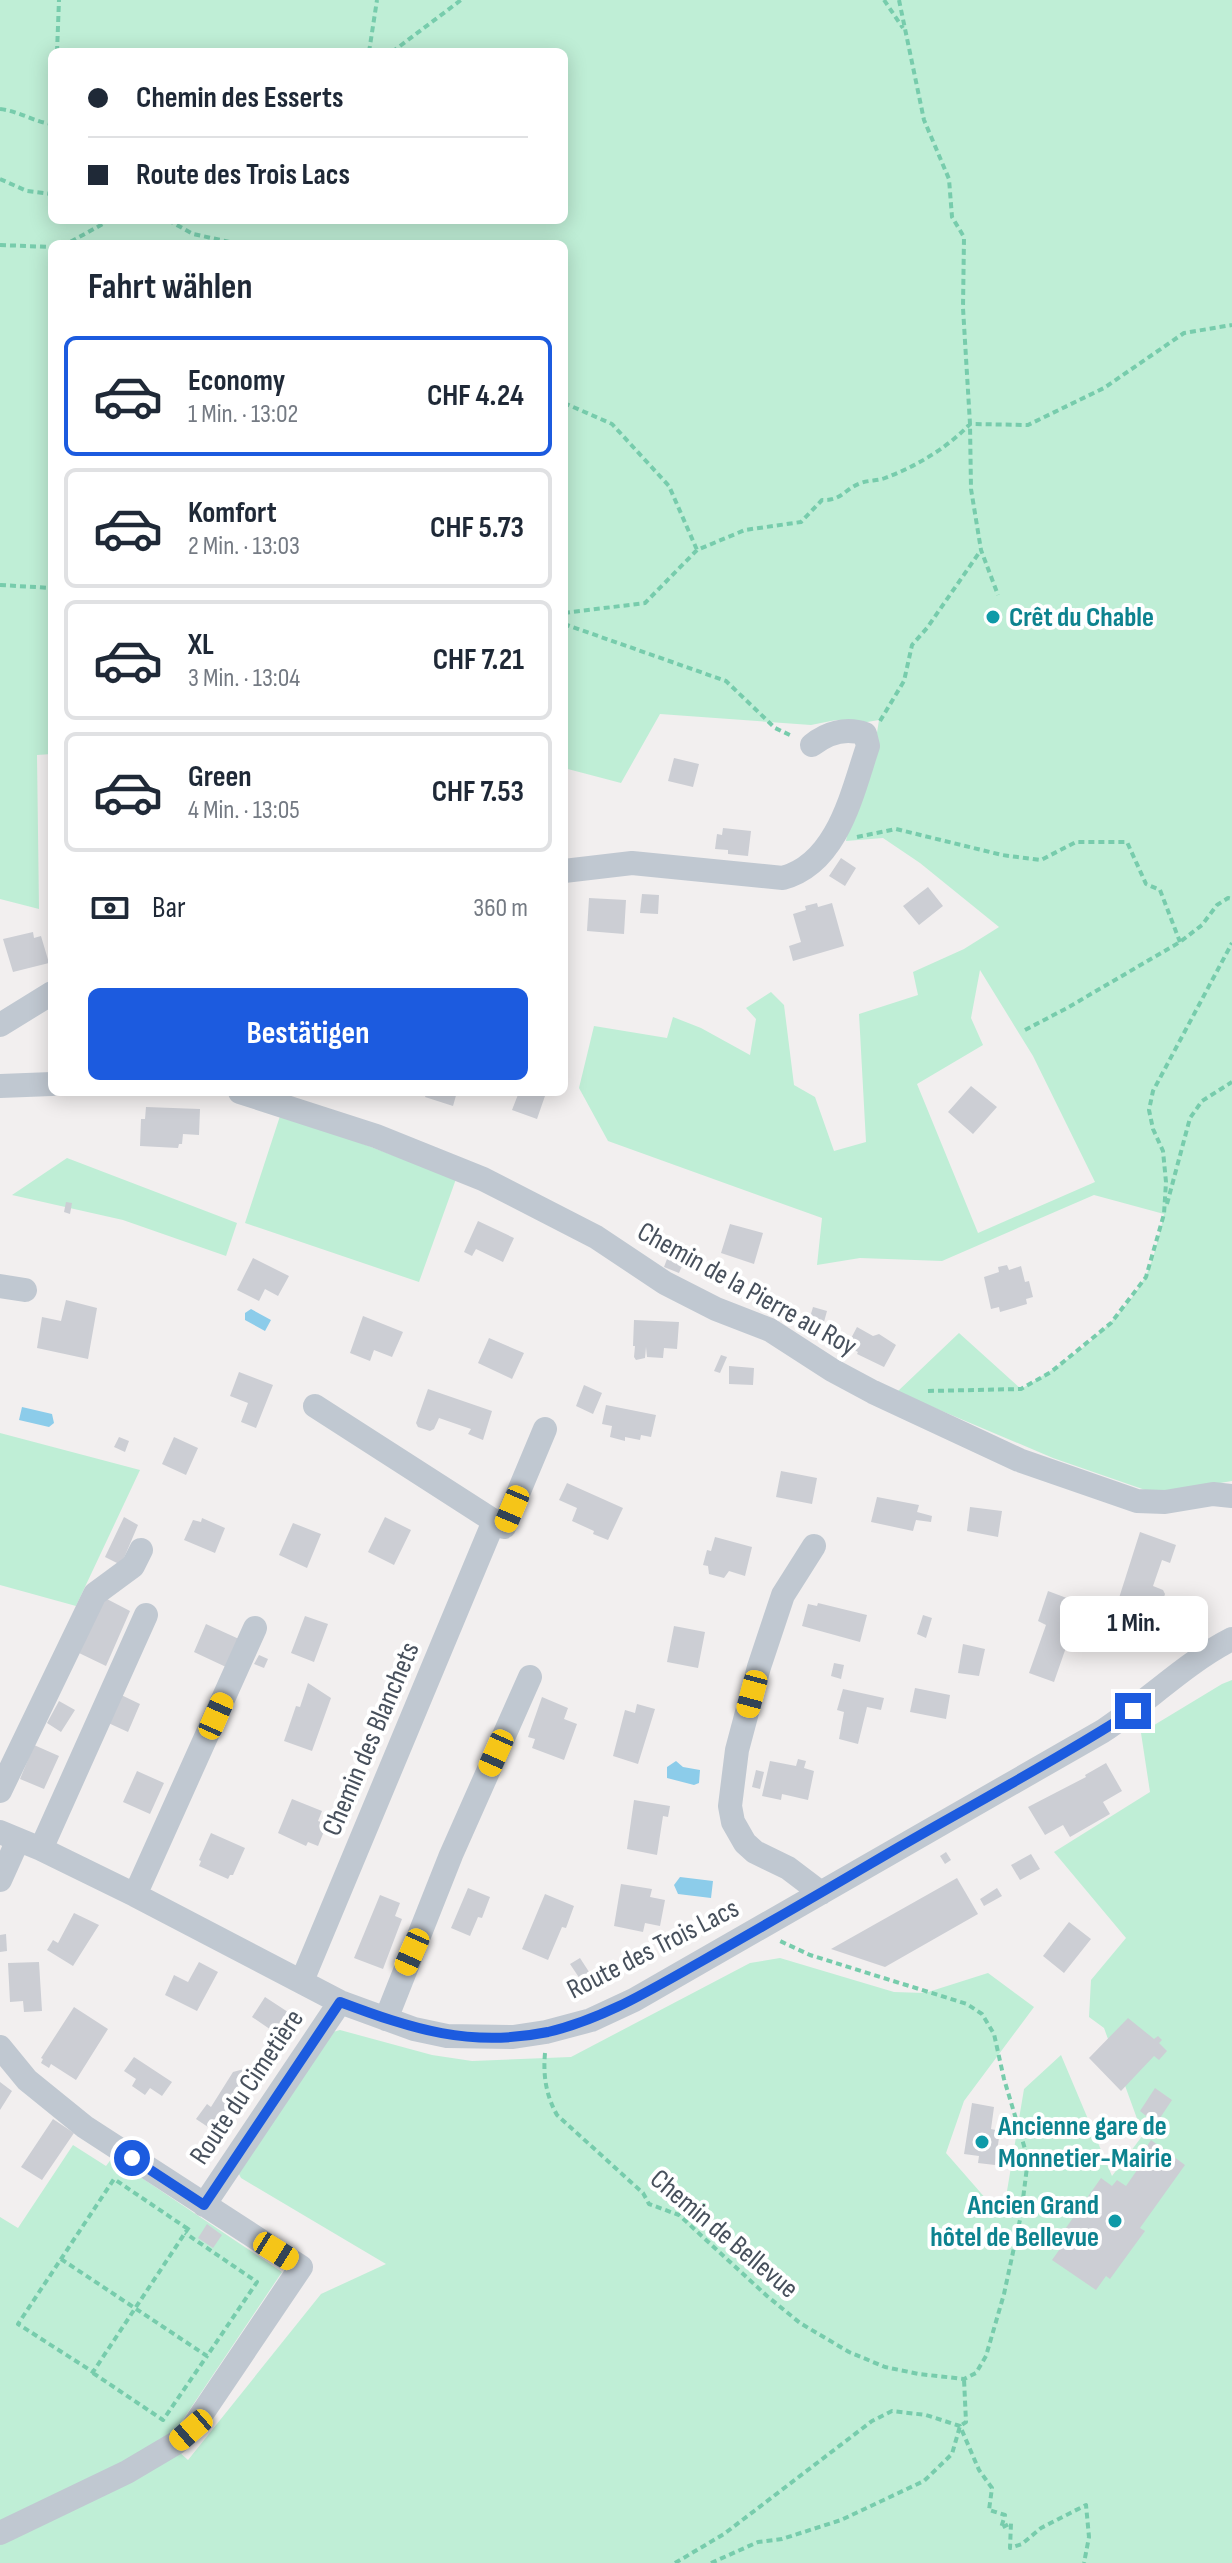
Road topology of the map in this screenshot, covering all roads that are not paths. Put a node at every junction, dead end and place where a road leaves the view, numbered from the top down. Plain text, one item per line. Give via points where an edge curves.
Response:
1 (812, 745) road end
2 (568, 870) edge
3 (48, 995) edge
4 (0, 1025) edge
5 (48, 1084) edge
6 (0, 1086) edge
7 (252, 1096) edge
8 (0, 1286) edge
9 (25, 1290) dead end
10 (315, 1406) dead end
11 (545, 1429) dead end
12 (1232, 1496) edge
13 (494, 1521) junction
14 (814, 1546) dead end
15 (141, 1550) dead end
16 (146, 1615) dead end
17 (255, 1628) dead end
18 (1232, 1639) edge
19 (530, 1677) dead end
20 (0, 1791) edge
21 (19, 1840) edge
22 (0, 1880) edge
23 (821, 1893) junction
24 (135, 1895) junction
25 (302, 1981) junction
26 (340, 2002) junction
27 (386, 2019) junction
28 (0, 2047) edge
29 (204, 2205) junction
30 (0, 2533) edge

1 - 2 street via 847,730 865,734 868,746 840,826 797,874 783,878 632,863
3 - 4 street
5 - 6 street
7 - 12 street, Chemin de la Pierre au Roy via 376,1136 483,1179 596,1237 665,1283 770,1330 873,1392 1019,1460 1137,1501
8 - 9 street
10 - 13 street
11 - 13 street, Chemin des Blanchets via 504,1527
13 - 25 street, Chemin des Blanchets
14 - 23 street via 783,1595 759,1667 737,1750 730,1806 745,1843
15 - 20 street via 133,1566 95,1594
16 - 21 street
17 - 24 street
18 - 23 street, Route des Trois Lacs via 1103,1731
19 - 27 street
21 - 22 street
21 - 24 street, Route des Trois Lacs
23 - 27 street, Route des Trois Lacs via 591,2020 513,2037 447,2036
24 - 25 street, Route des Trois Lacs
25 - 26 street, Route des Trois Lacs
26 - 27 street, Route des Trois Lacs
26 - 29 street, Route du Cimetière
28 - 29 street via 27,2080 85,2127
29 - 30 street via 301,2267 191,2430 127,2472

